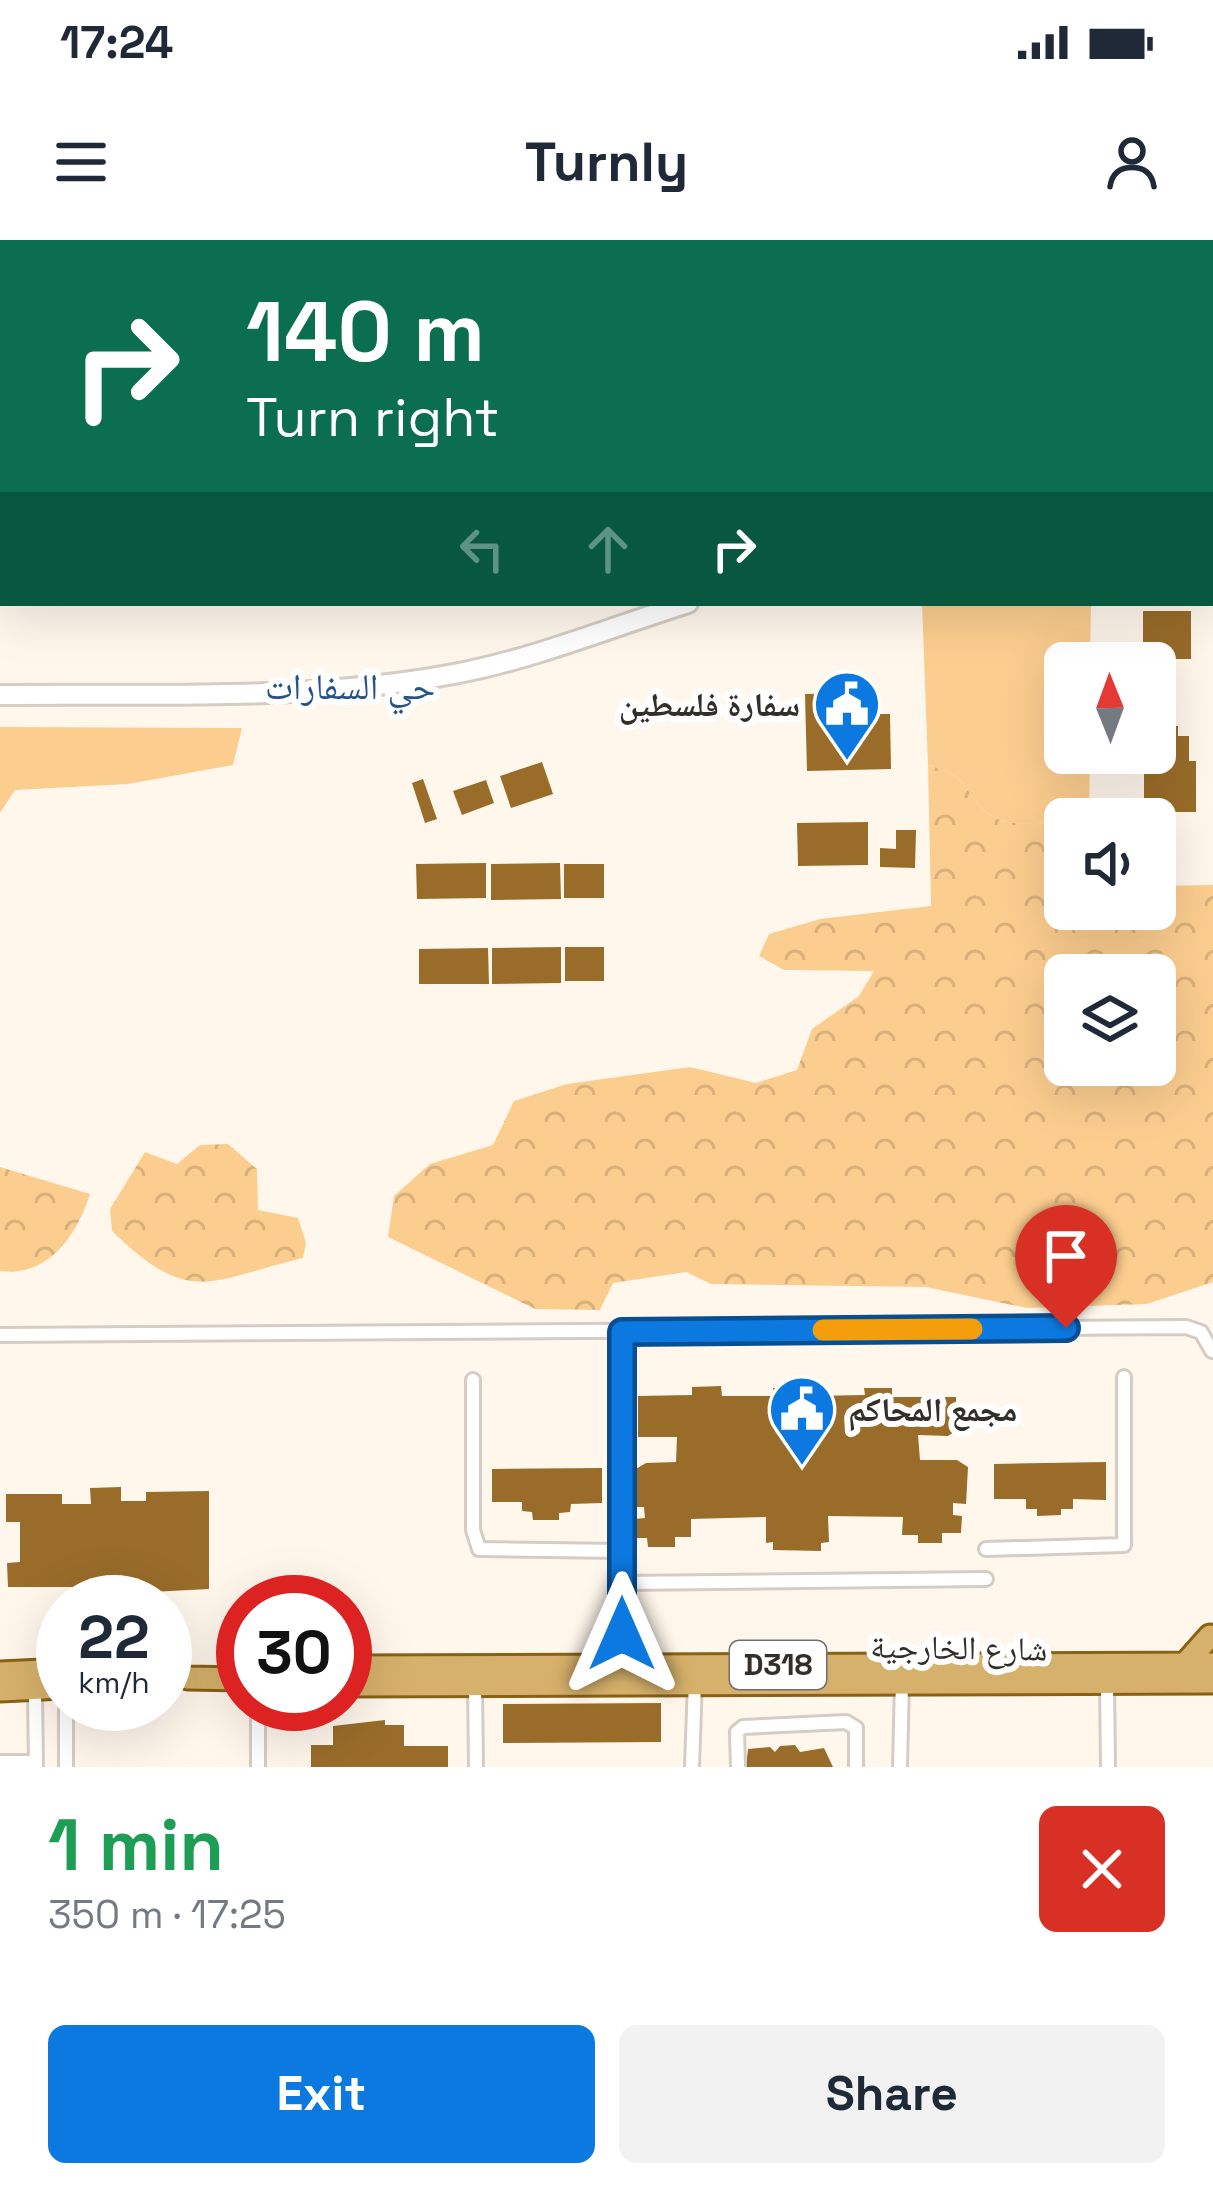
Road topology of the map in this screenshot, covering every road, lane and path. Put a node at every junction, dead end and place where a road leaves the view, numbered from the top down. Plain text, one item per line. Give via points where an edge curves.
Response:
1 (679, 606) edge
2 (0, 695) edge
3 (622, 1332) junction
4 (0, 1335) edge
5 (1212, 1351) edge
6 (1124, 1377) dead end
7 (472, 1380) dead end
8 (986, 1549) dead end
9 (622, 1551) junction
10 (986, 1579) dead end
11 (622, 1583) junction
12 (1210, 1636) dead end
13 (842, 1664) junction
14 (960, 1664) junction
15 (1062, 1664) junction
16 (1150, 1664) junction
17 (1184, 1664) junction
18 (753, 1665) junction
19 (555, 1666) junction
20 (409, 1667) junction
21 (372, 1670) edge
22 (36, 1671) edge
23 (629, 1671) junction
24 (1211, 1672) edge
25 (0, 1673) edge
26 (372, 1678) edge
27 (902, 1678) junction
28 (695, 1680) junction
29 (1107, 1682) junction
30 (475, 1684) junction
31 (35, 1688) joint
32 (0, 1690) edge
33 (66, 1731) edge
34 (258, 1731) edge
35 (0, 1762) edge
36 (36, 1765) edge
37 (66, 1767) edge
38 (258, 1767) edge
39 (476, 1767) edge
40 (692, 1767) edge
41 (738, 1767) edge
42 (856, 1767) edge
43 (900, 1767) edge
44 (1108, 1767) edge

1 - 2 street via 499,663 414,680
3 - 4 street
3 - 5 street via 1186,1327 1201,1332
3 - 9 street
6 - 8 street via 1124,1545
7 - 9 street via 479,1549
9 - 11 street
10 - 11 street
11 - 23 street
12 - 17 main road
13 - 14 main road, شارع الخارجية / D318
13 - 18 main road, شارع الخارجية / D318
13 - 27 main road
14 - 15 main road, شارع الخارجية / D318
14 - 27 main road
15 - 16 main road, شارع الخارجية / D318
15 - 29 main road
16 - 17 main road, شارع الخارجية / D318
16 - 29 main road
17 - 24 main road, شارع الخارجية / D318
18 - 23 main road, شارع الخارجية / D318
18 - 28 main road
19 - 20 main road, شارع الخارجية / D318
19 - 23 main road, شارع الخارجية / D318
19 - 30 main road
20 - 21 main road, شارع الخارجية / D318
20 - 30 main road
22 - 25 main road
23 - 28 main road
23 - 30 main road, شارع الخارجية / D318
24 - 29 main road, شارع الخارجية / D318
26 - 30 main road, شارع الخارجية / D318
27 - 28 main road, شارع الخارجية / D318
27 - 29 main road, شارع الخارجية / D318
27 - 43 street
28 - 40 street
29 - 44 street
30 - 39 street
31 - 32 main road
31 - 36 street
33 - 37 street
34 - 38 street
35 - 36 street
41 - 42 street via 743,1727 846,1722 856,1728

